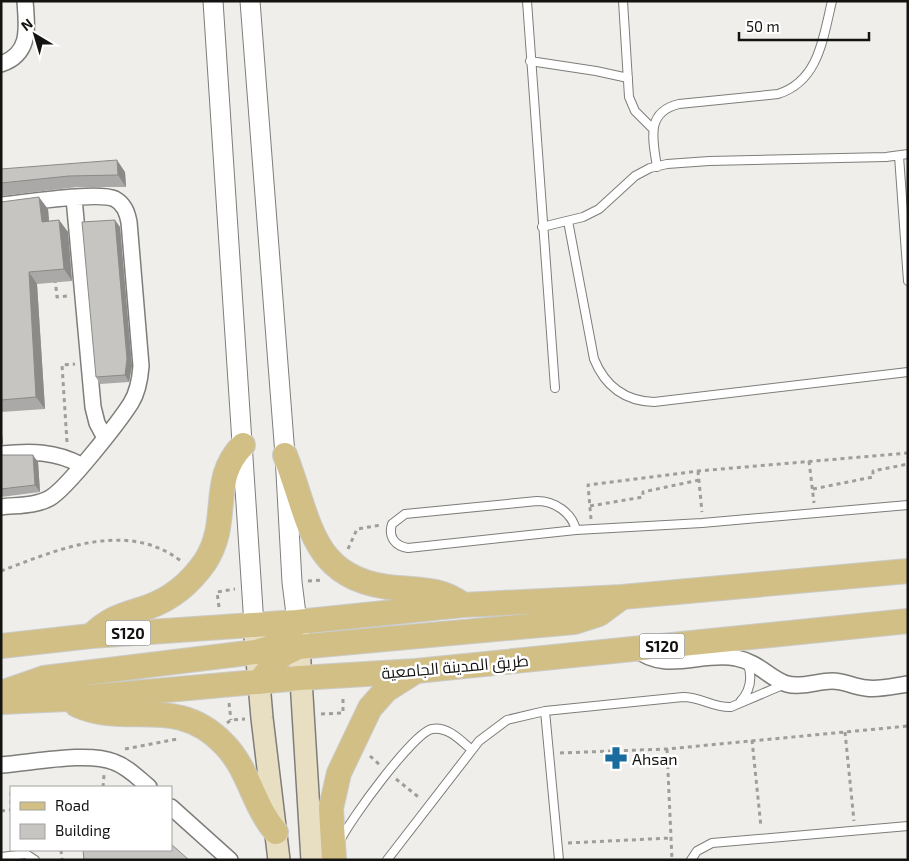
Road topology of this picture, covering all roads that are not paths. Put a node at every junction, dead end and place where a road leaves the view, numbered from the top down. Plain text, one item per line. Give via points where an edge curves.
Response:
1 (25, 1) edge
2 (212, 1) edge
3 (250, 1) edge
4 (527, 1) edge
5 (623, 1) edge
6 (832, 1) edge
7 (530, 61) junction
8 (1, 64) edge
9 (628, 78) junction
10 (653, 129) junction
11 (908, 154) edge
12 (899, 156) junction
13 (657, 167) junction
14 (905, 190) edge
15 (74, 198) junction
16 (1, 205) edge
17 (568, 221) junction
18 (542, 227) junction
19 (906, 246) edge
20 (908, 281) edge
21 (908, 372) edge
22 (555, 388) dead end
23 (105, 438) junction
24 (243, 444) junction
25 (1, 454) edge
26 (285, 455) junction
27 (82, 465) junction
28 (908, 505) edge
29 (1, 507) edge
30 (576, 530) junction
31 (908, 571) edge
32 (622, 597) junction
33 (462, 605) junction
34 (908, 621) edge
35 (297, 622) junction
36 (254, 625) junction
37 (91, 636) junction
38 (1, 646) edge
39 (298, 647) junction
40 (635, 648) junction
41 (256, 652) junction
42 (747, 660) junction
43 (416, 671) junction
44 (300, 678) junction
45 (259, 682) junction
46 (786, 684) junction
47 (908, 684) edge
48 (1, 693) edge
49 (67, 699) junction
50 (1, 702) edge
51 (740, 703) junction
52 (545, 711) junction
53 (472, 750) junction
54 (1, 765) edge
55 (148, 786) edge
56 (172, 808) edge
57 (908, 826) edge
58 (276, 832) junction
59 (1, 857) edge
60 (334, 857) edge
61 (35, 860) edge
62 (230, 860) edge
63 (279, 860) edge
64 (312, 860) edge
65 (387, 860) edge
66 (559, 860) edge
67 (691, 860) edge

1 - 8 street via 25,43 11,61
2 - 24 street
3 - 26 street
4 - 7 lane
5 - 9 lane
6 - 10 lane via 816,61 797,86 778,94 671,106 659,115
7 - 9 lane
7 - 18 lane
9 - 10 lane via 632,104
10 - 13 lane
11 - 12 lane
12 - 13 lane via 709,161
12 - 14 lane
13 - 17 lane via 636,176 599,209
14 - 19 lane
15 - 16 street
15 - 23 street via 94,415
15 - 23 street via 109,197 123,206 129,222 140,379 131,403
17 - 18 lane
17 - 21 lane via 594,359 612,387 631,398 654,402
18 - 22 lane
19 - 20 lane
23 - 27 street
24 - 36 street
24 - 37 main road via 234,454 225,474 217,537 196,573 162,601 115,617
25 - 27 street via 35,451 68,458
26 - 33 main road via 309,526 334,567 361,581 447,594
26 - 35 street
27 - 29 street via 50,498 36,504
28 - 30 lane
30 - 30 lane via 572,520 561,509 550,502 537,501 405,514 395,519 390,529 397,545 408,548
31 - 32 main road, S120
32 - 33 main road, S120
32 - 39 main road via 599,614 574,622
33 - 35 main road, S120
34 - 40 main road, طريق المدينة الجامعية / S120
35 - 36 main road, S120
35 - 39 main road
35 - 41 main road via 276,646
36 - 37 main road, S120
36 - 41 main road
37 - 38 main road, S120
39 - 44 main road
39 - 45 main road via 280,656
40 - 42 street via 660,661 720,657
40 - 43 main road, طريق المدينة الجامعية / S120
41 - 45 main road
41 - 48 main road via 44,678
42 - 46 street
42 - 51 lane via 752,678 750,688
43 - 44 main road, طريق المدينة الجامعية
43 - 60 main road via 377,699 353,742 332,797
44 - 45 main road, طريق المدينة الجامعية
44 - 64 main road
45 - 49 main road, طريق المدينة الجامعية
45 - 58 main road
46 - 47 street via 842,682 866,688
46 - 51 lane
49 - 50 main road, طريق المدينة الجامعية
49 - 58 main road via 94,711 176,716 201,726 222,727 261,812
51 - 52 lane via 722,707 699,698 683,697
52 - 53 lane via 507,720 487,733
52 - 66 lane
53 - 60 lane via 448,731 433,728 425,731 388,772 347,827
53 - 65 lane
54 - 55 street via 104,759 122,765
56 - 62 street
57 - 67 lane via 712,843 697,851
58 - 63 main road
59 - 61 lane via 26,854

